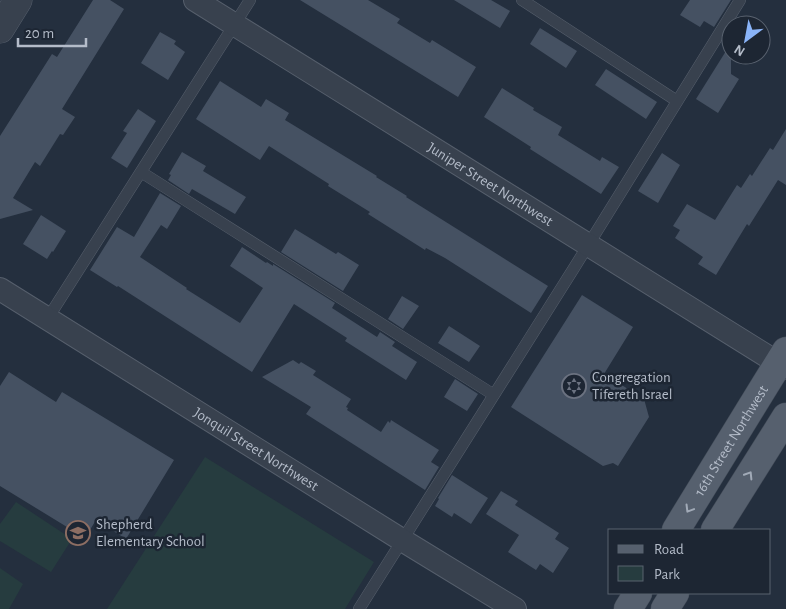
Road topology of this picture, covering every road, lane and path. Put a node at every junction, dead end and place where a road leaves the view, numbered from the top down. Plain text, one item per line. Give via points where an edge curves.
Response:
1 (18, 0) edge
2 (195, 0) edge
3 (250, 0) edge
4 (522, 0) edge
5 (740, 0) edge
6 (234, 24) junction
7 (0, 29) edge
8 (678, 101) junction
9 (141, 172) junction
10 (589, 244) junction
11 (0, 288) edge
12 (48, 318) junction
13 (783, 361) edge
14 (494, 395) junction
15 (786, 417) edge
16 (677, 529) edge
17 (715, 529) edge
18 (402, 540) junction
19 (637, 594) edge
20 (674, 594) edge
21 (358, 609) edge
22 (515, 609) edge
23 (628, 609) edge
24 (665, 609) edge

1 - 7 street
2 - 6 street, Juniper Street Northwest
3 - 6 lane
4 - 8 lane
5 - 8 lane
6 - 9 lane
6 - 10 street, Juniper Street Northwest
8 - 10 lane
9 - 12 lane
9 - 14 lane
10 - 13 street, Juniper Street Northwest
10 - 14 lane
11 - 12 street, Jonquil Street Northwest
12 - 18 street, Jonquil Street Northwest
13 -> 16 main road, 16th Street Northwest
14 - 18 lane
17 -> 15 main road
18 - 21 lane
18 - 22 street, Jonquil Street Northwest
19 - 23 main road
20 - 24 main road

